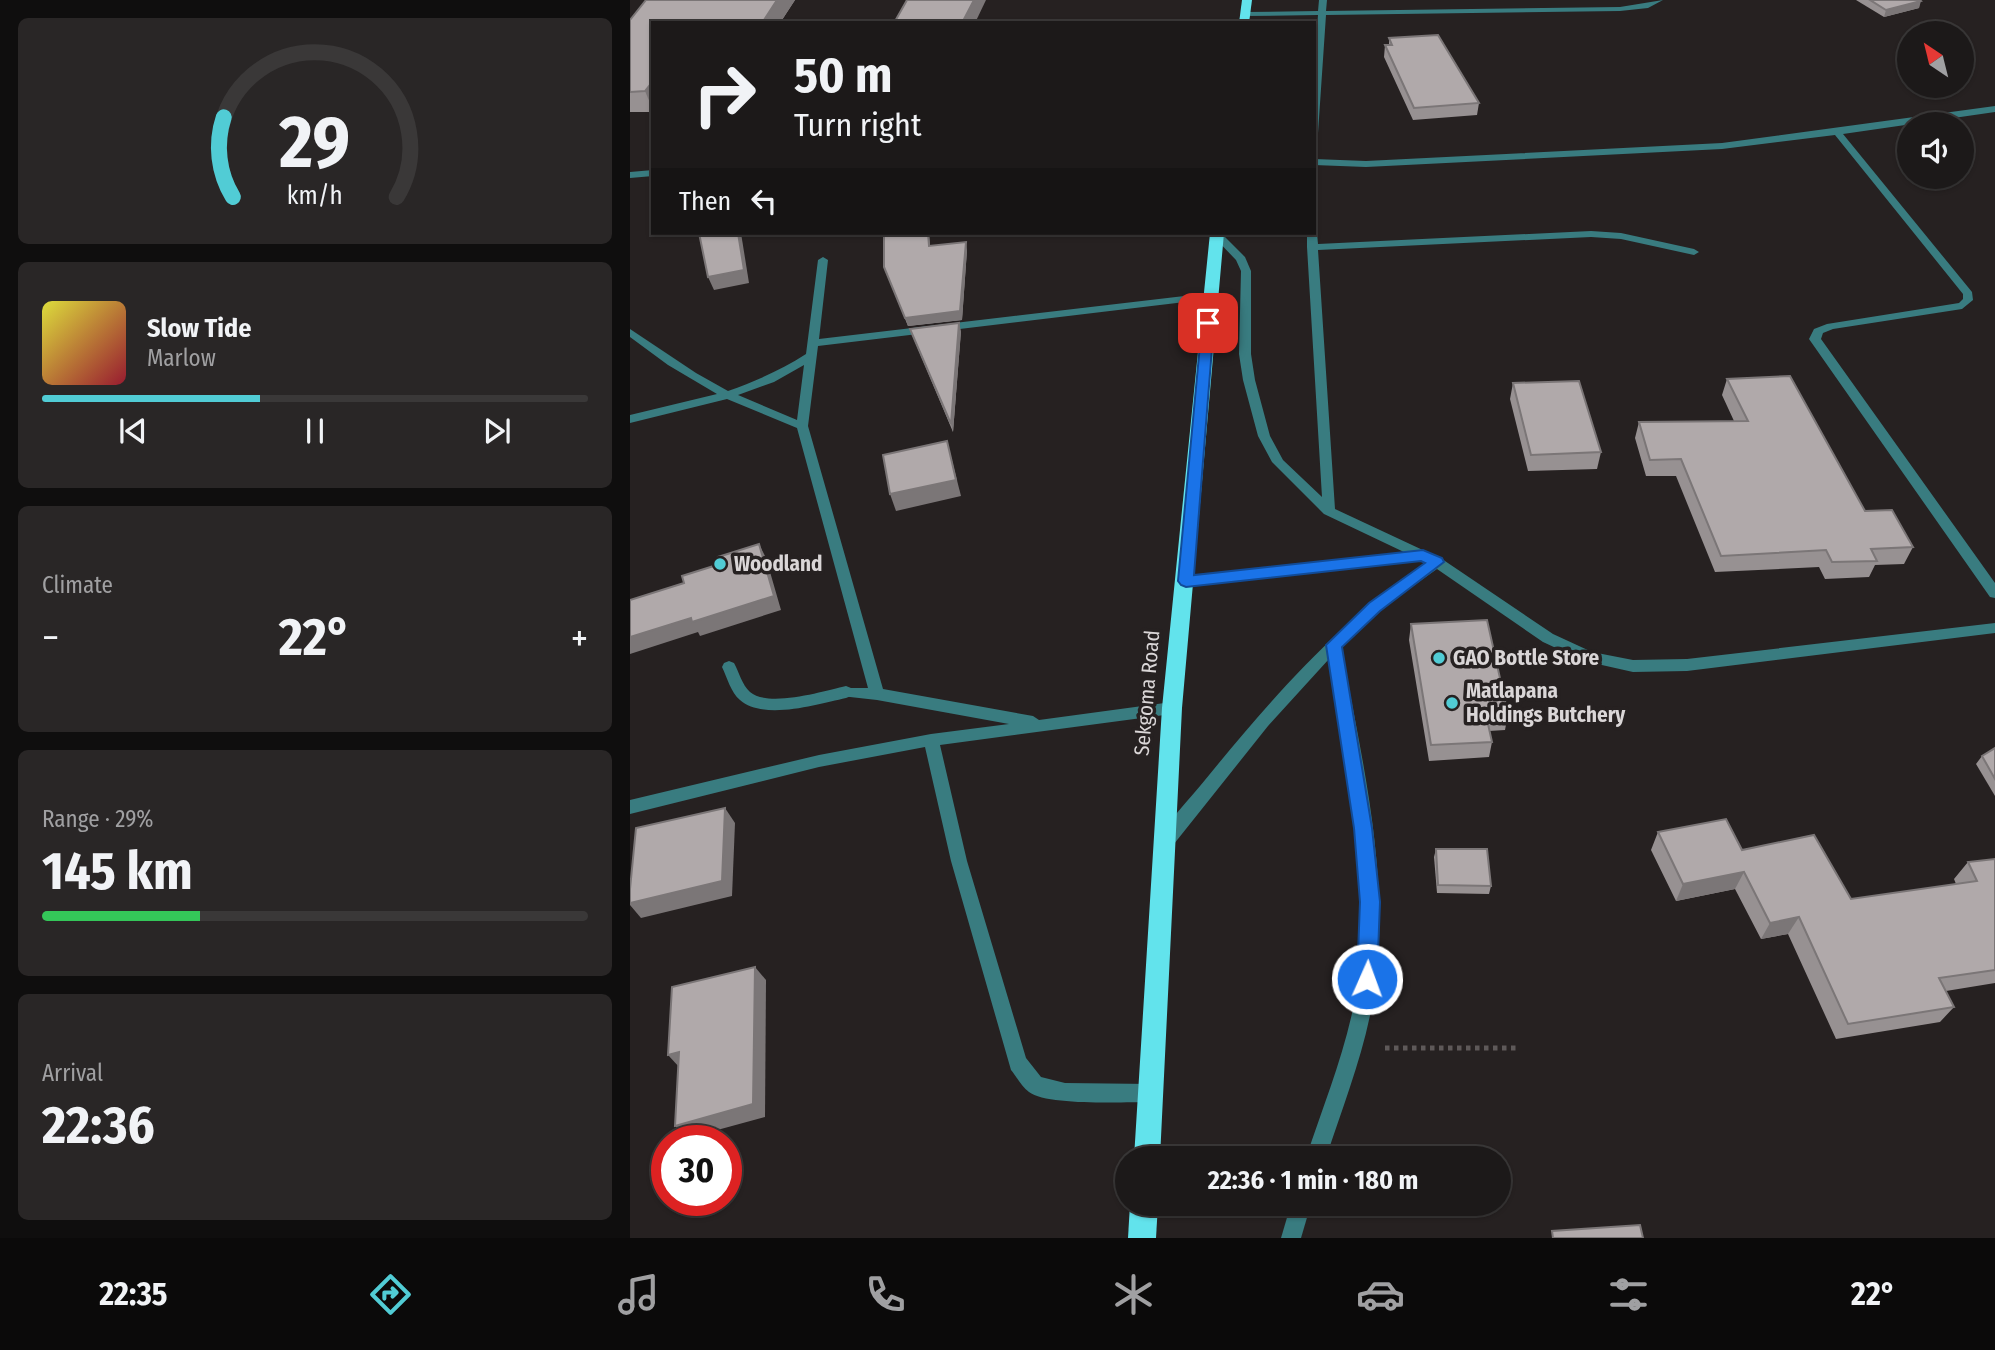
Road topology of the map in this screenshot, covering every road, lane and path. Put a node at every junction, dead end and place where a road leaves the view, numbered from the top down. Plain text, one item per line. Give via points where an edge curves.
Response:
1 (1247, 0) edge
2 (1323, 0) edge
3 (1659, 0) edge
4 (1323, 14) junction
5 (1244, 18) edge
6 (1316, 107) edge
7 (1995, 109) edge
8 (1837, 132) junction
9 (1316, 162) edge
10 (651, 173) edge
11 (630, 175) edge
12 (1217, 235) edge
13 (1218, 235) edge
14 (1312, 235) edge
15 (1312, 247) junction
16 (1694, 252) dead end
17 (823, 260) dead end
18 (1210, 296) junction
19 (630, 332) edge
20 (812, 349) junction
21 (723, 395) junction
22 (630, 419) edge
23 (802, 426) junction
24 (1329, 511) junction
25 (1430, 559) junction
26 (1186, 581) junction
27 (1995, 593) edge
28 (1995, 628) edge
29 (1334, 645) junction
30 (729, 667) dead end
31 (877, 694) junction
32 (1172, 708) junction
33 (1045, 724) junction
34 (932, 740) junction
35 (630, 807) edge
36 (1164, 844) junction
37 (1350, 1048) junction
38 (1517, 1048) dead end
39 (1151, 1093) junction
40 (1148, 1146) edge
41 (1319, 1146) edge
42 (1143, 1216) edge
43 (1297, 1216) edge
44 (1142, 1238) edge
45 (1291, 1238) edge

1 - 5 highway
2 - 4 street
3 - 4 street via 1620,9
4 - 5 street
4 - 6 street
7 - 8 street
8 - 9 street via 1722,146 1366,164
8 - 27 street via 1968,294 1968,300 1962,306 1831,326 1818,331 1815,339
10 - 11 street
12 - 18 highway, Sekgoma Road
13 - 24 street via 1246,271 1245,354 1264,436 1278,462
14 - 15 street
15 - 16 street via 1591,234
15 - 24 street
17 - 20 street
18 - 20 street
18 - 26 highway, Sekgoma Road
19 - 21 street
20 - 21 street via 791,370
20 - 23 street
21 - 22 street
21 - 23 street
23 - 31 street
24 - 25 street
25 - 26 street
25 - 28 street via 1548,638 1589,657 1633,666 1687,665
25 - 29 street
26 - 32 highway, Sekgoma Road
29 - 36 street
29 - 37 street via 1370,902 1367,979
30 - 31 street via 743,695 757,704 846,692
31 - 33 street
32 - 33 street
32 - 36 highway, Sekgoma Road
33 - 34 street
34 - 35 street via 819,761
34 - 39 street via 959,860 1018,1063 1035,1085 1065,1092
36 - 39 highway, Sekgoma Road
37 - 38 path
37 - 41 street
39 - 40 highway, Sekgoma Road
42 - 44 highway
43 - 45 street

